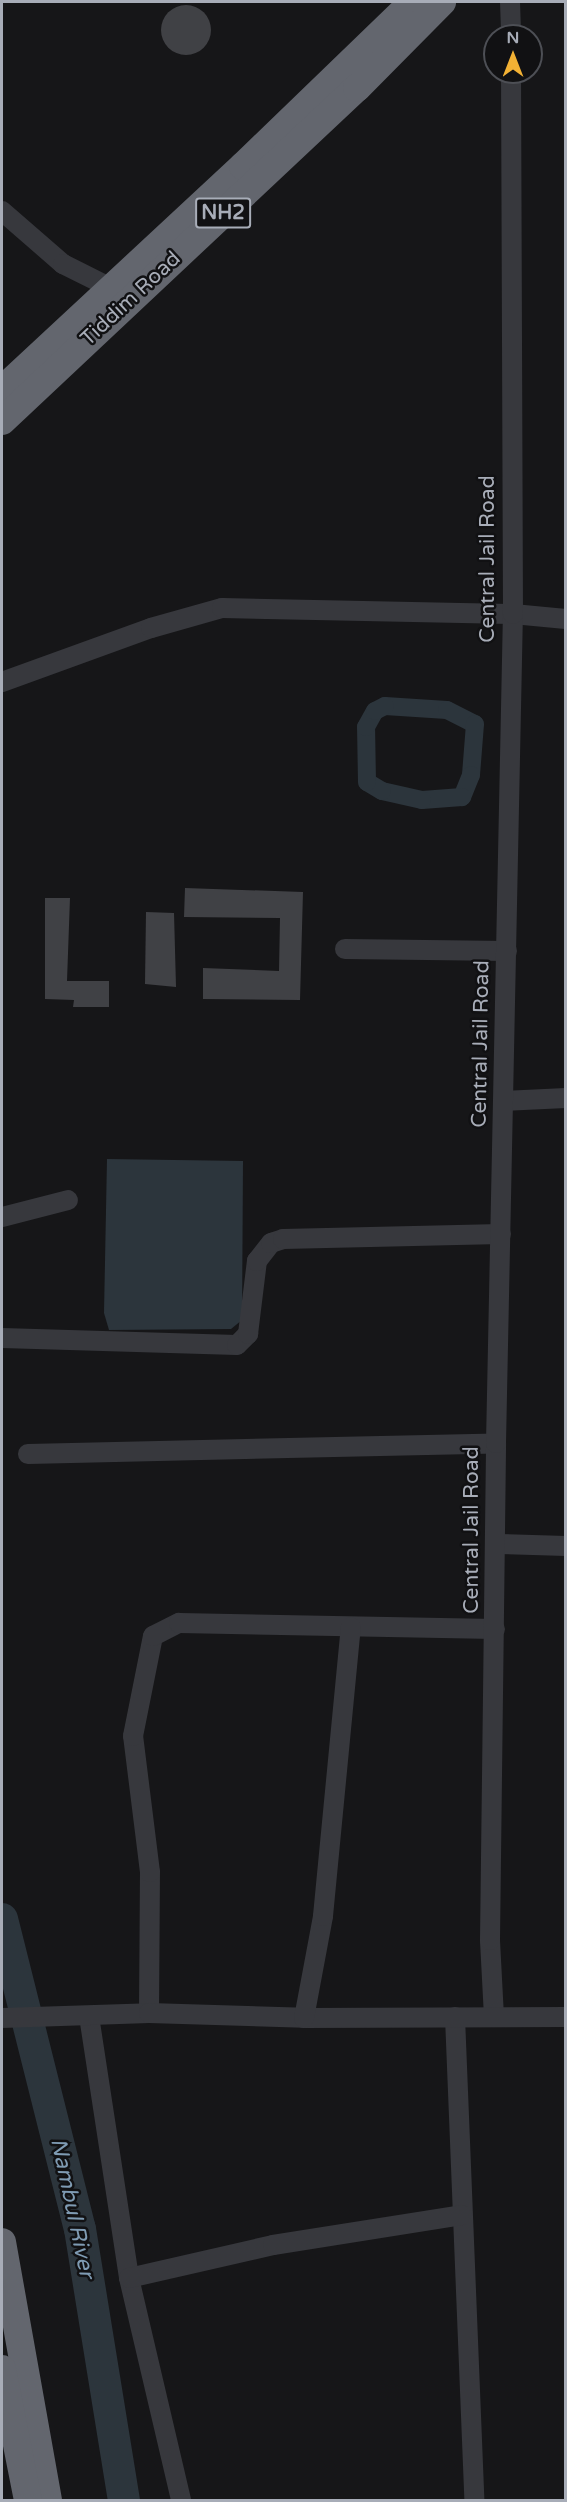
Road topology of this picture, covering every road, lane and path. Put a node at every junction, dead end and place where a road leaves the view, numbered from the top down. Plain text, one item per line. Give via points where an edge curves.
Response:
1 (413, 2) edge
2 (442, 2) edge
3 (510, 2) edge
4 (511, 24) edge
5 (511, 84) edge
6 (2, 211) edge
7 (119, 296) junction
8 (2, 390) edge
9 (2, 422) edge
10 (513, 614) junction
11 (566, 619) edge
12 (2, 682) edge
13 (345, 949) dead end
14 (507, 951) junction
15 (566, 1098) edge
16 (504, 1101) junction
17 (68, 1200) dead end
18 (2, 1217) edge
19 (501, 1234) junction
20 (2, 1338) edge
21 (496, 1443) junction
22 (28, 1454) dead end
23 (498, 1544) junction
24 (566, 1546) edge
25 (351, 1627) junction
26 (495, 1629) junction
27 (149, 2013) junction
28 (79, 2017) junction
29 (455, 2017) junction
30 (494, 2017) junction
31 (566, 2017) edge
32 (2, 2018) edge
33 (304, 2018) junction
34 (462, 2216) junction
35 (2, 2242) edge
36 (129, 2277) junction
37 (2, 2369) edge
38 (28, 2500) edge
39 (48, 2500) edge
40 (181, 2500) edge
41 (474, 2500) edge

1 - 7 highway, NH2
2 - 7 highway, Tiddim Road / NH2 via 357,88
3 - 4 street
5 - 10 street, Central Jail Road
6 - 7 street via 63,264
7 - 8 highway, NH2
7 - 9 highway, Tiddim Road / NH2
10 - 11 street
10 - 12 street via 222,608 150,628
10 - 14 street, Central Jail Road
13 - 14 street
14 - 16 street, Central Jail Road
15 - 16 street
16 - 19 street, Central Jail Road
17 - 18 street
19 - 20 street via 283,1239 271,1243 257,1261 248,1334 237,1345
19 - 21 street, Central Jail Road
21 - 22 street
21 - 23 street, Central Jail Road
23 - 24 street
23 - 26 street, Central Jail Road
25 - 26 street
25 - 27 street via 179,1623 153,1636 147,1648 133,1736 150,1872
25 - 33 street via 322,1916
26 - 30 street, Central Jail Road via 490,1940
27 - 28 street
27 - 33 street
28 - 32 street
28 - 36 street
29 - 30 street
29 - 33 street
29 - 34 street
30 - 31 street
34 - 36 street via 273,2245
34 - 41 street
35 - 39 highway
36 - 40 street
37 - 38 highway

